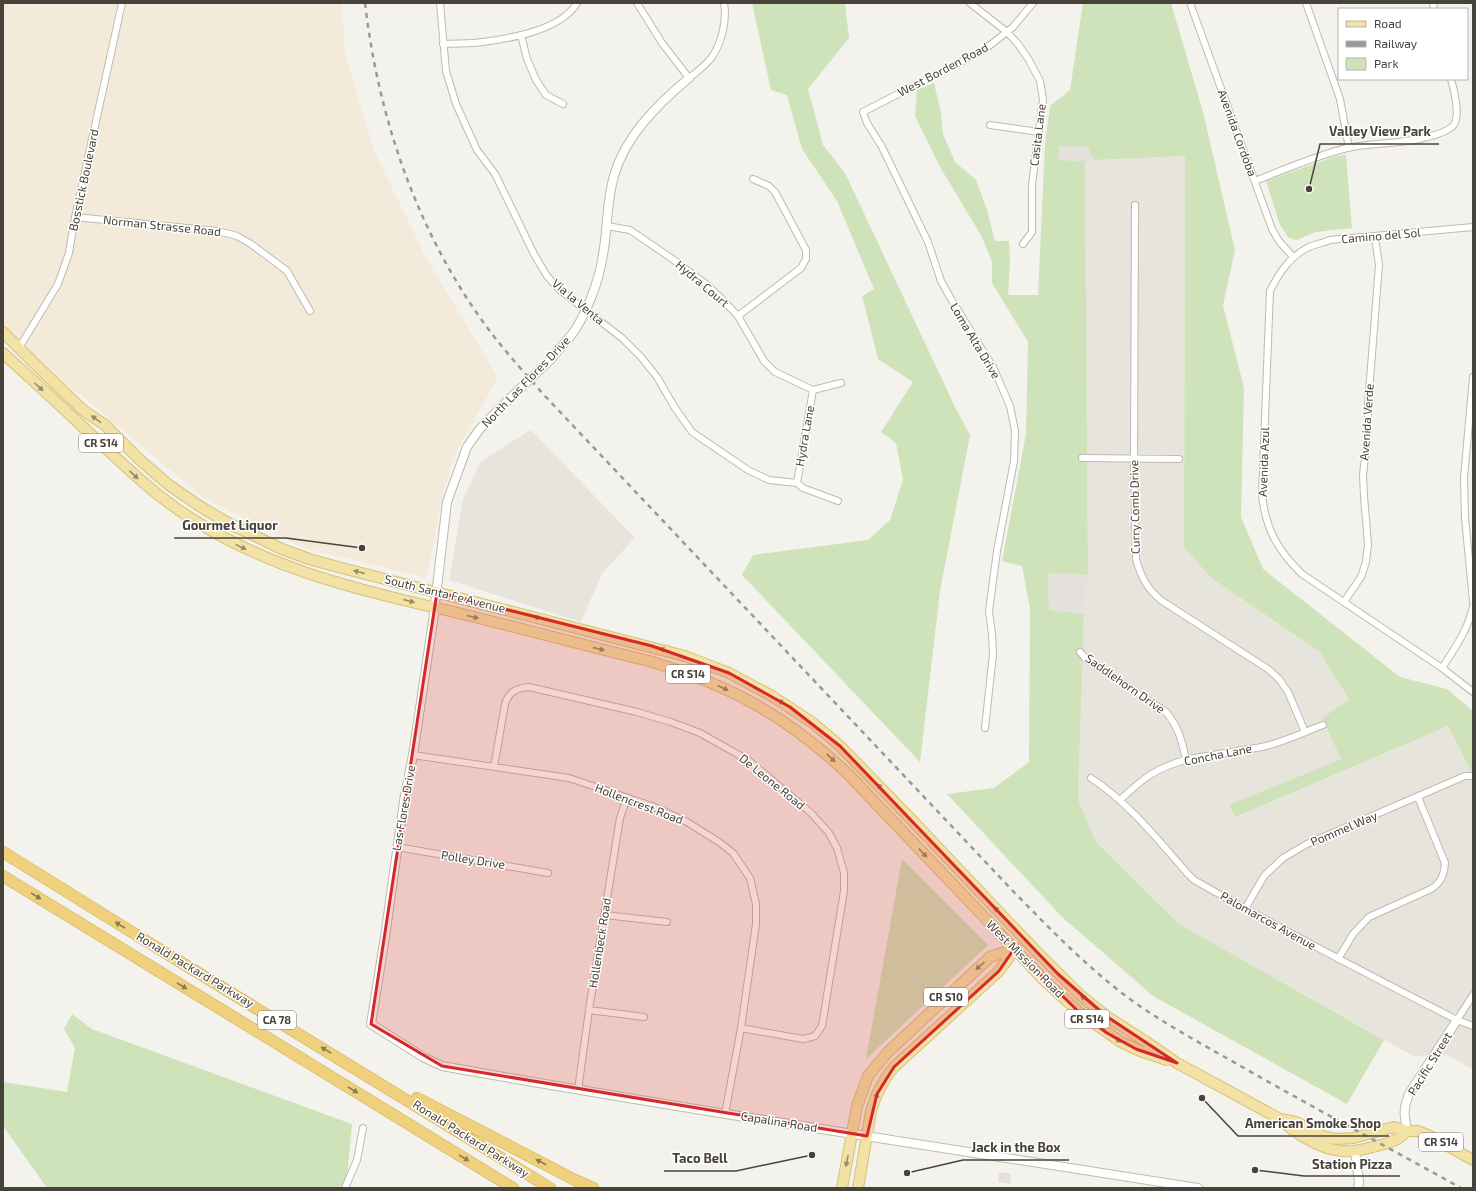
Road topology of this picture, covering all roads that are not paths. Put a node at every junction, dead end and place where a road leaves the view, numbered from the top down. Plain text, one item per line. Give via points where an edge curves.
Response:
1 (122, 3) edge
2 (440, 3) edge
3 (578, 3) edge
4 (637, 3) edge
5 (724, 3) edge
6 (970, 3) edge
7 (1033, 3) edge
8 (1190, 3) edge
9 (1306, 3) edge
10 (1007, 32) junction
11 (521, 35) junction
12 (443, 44) junction
13 (689, 78) junction
14 (1452, 80) edge
15 (563, 104) dead end
16 (863, 112) joint
17 (990, 124) dead end
18 (1039, 132) junction
19 (1349, 148) junction
20 (754, 179) dead end
21 (1255, 181) junction
22 (1135, 205) dead end
23 (75, 217) junction
24 (607, 226) junction
25 (1473, 228) edge
26 (1375, 237) junction
27 (1022, 244) dead end
28 (1294, 258) junction
29 (586, 309) junction
30 (310, 311) dead end
31 (738, 316) junction
32 (3, 332) edge
33 (19, 348) junction
34 (3, 353) edge
35 (1473, 377) edge
36 (841, 383) dead end
37 (813, 390) junction
38 (1082, 458) dead end
39 (1134, 459) junction
40 (1179, 460) dead end
41 (797, 483) junction
42 (838, 501) dead end
43 (437, 592) junction
44 (1473, 601) edge
45 (1344, 602) junction
46 (1473, 606) edge
47 (435, 608) junction
48 (1080, 652) dead end
49 (1442, 668) junction
50 (1473, 692) edge
51 (1323, 725) dead end
52 (985, 728) dead end
53 (1305, 732) junction
54 (414, 755) junction
55 (1186, 760) junction
56 (494, 767) junction
57 (1473, 776) edge
58 (1091, 778) dead end
59 (1418, 797) junction
60 (627, 798) junction
61 (1120, 800) junction
62 (908, 816) joint
63 (897, 824) joint
64 (397, 848) junction
65 (3, 852) edge
66 (548, 872) dead end
67 (3, 876) edge
68 (1245, 909) junction
69 (605, 915) junction
70 (667, 922) dead end
71 (1024, 940) junction
72 (1014, 949) junction
73 (1338, 959) junction
74 (1473, 996) edge
75 (589, 1010) junction
76 (644, 1017) dead end
77 (1457, 1020) junction
78 (370, 1024) joint
79 (1473, 1026) edge
80 (741, 1028) junction
81 (343, 1060) junction
82 (1177, 1063) junction
83 (578, 1090) junction
84 (725, 1114) junction
85 (1280, 1119) junction
86 (363, 1128) dead end
87 (1407, 1131) junction
88 (852, 1134) junction
89 (867, 1136) junction
90 (1355, 1151) junction
91 (1473, 1160) edge
92 (492, 1174) junction
93 (345, 1188) edge
94 (502, 1188) edge
95 (513, 1188) edge
96 (550, 1188) edge
97 (593, 1188) edge
98 (842, 1188) edge
99 (858, 1188) edge
100 (1198, 1188) edge
101 (1358, 1188) edge

1 - 23 street, Bosstick Boulevard
2 - 12 street, Via la Venta
3 - 11 street via 554,24
4 - 13 street via 662,43
5 - 13 street via 724,24 720,42 712,57
6 - 10 street, Casita Lane
7 - 10 street, West Borden Road
8 - 21 street, Avenida Cordoba
9 - 19 street via 1340,99
10 - 16 street, West Borden Road via 984,50
10 - 18 street, Casita Lane via 1029,60 1040,81 1043,99
11 - 12 street via 482,42
11 - 15 street via 536,80 546,96
12 - 29 street, Via la Venta via 446,71 456,104 477,150 495,174 547,276 560,290
13 - 24 street, North Las Flores Drive via 651,112 622,155 614,175
14 - 19 street via 1457,115 1452,127 1433,136 1412,141
16 - 52 street, Loma Alta Drive via 928,242 941,281 993,367 1010,406 1014,461 988,611 993,654
17 - 18 street
18 - 27 street, Casita Lane via 1032,185 1032,232
19 - 21 street via 1320,155
20 - 31 street via 775,192 806,250 806,259 801,268
21 - 28 street, Avenida Cordoba via 1272,228 1279,241
22 - 39 street, Curry Comb Drive
23 - 30 street, Norman Strasse Road via 218,231 237,236 287,271
23 - 33 street, Bosstick Boulevard via 69,253 58,284
24 - 29 street, North Las Flores Drive via 602,261
24 - 31 street, Hydra Court via 630,230 650,243 707,285
25 - 26 street, Camino del Sol
26 - 28 street, Camino del Sol via 1330,240 1308,247
26 - 45 street, Avenida Verde via 1380,265 1364,475 1368,544 1361,576
28 - 45 street, Avenida Azul via 1280,272 1270,291 1263,509 1273,538 1288,561 1302,574
29 - 41 street, Via la Venta via 641,356 692,432 748,470 769,480
29 - 43 street, North Las Flores Drive, bridge via 573,333 478,430 467,446 447,502
31 - 37 street, Hydra Court via 764,361 775,372
32 - 33 main road, South Santa Fe Avenue / CR S14
43 -> 33 main road, South Santa Fe Avenue / CR S14 via 308,558 259,539 221,519 169,484 140,460 105,425 83,410
34 -> 47 main road, South Santa Fe Avenue / CR S14 via 140,481 174,507 226,539 258,555 314,576
35 - 44 street via 1464,478
36 - 37 street
37 - 41 street, Hydra Lane
38 - 39 street
39 - 40 street
39 - 53 street, Curry Comb Drive via 1136,559 1145,584 1162,601 1280,679
41 - 42 street, Via la Venta via 803,488
43 - 47 street, Las Flores Drive
62 -> 43 main road, South Santa Fe Avenue / CR S14 via 840,746 813,724 772,696 729,673 652,646
45 - 49 street, Avenida Azul
46 - 49 street via 1465,632
47 - 54 street, Las Flores Drive
47 -> 63 main road, South Santa Fe Avenue / CR S14 via 649,661 742,697 770,712 825,752
48 - 55 street, Saddlehorn Drive via 1087,660 1166,712 1181,736
49 - 50 street, Avenida Azul
51 - 53 street, Concha Lane
53 - 55 street, Concha Lane via 1265,746
54 - 56 street, Hollencrest Road
54 - 64 street, Las Flores Drive
55 - 61 street, Concha Lane via 1152,774
56 - 60 street, Hollencrest Road via 569,778
56 - 80 street, De Leone Road via 508,694 521,687 529,687 637,712 700,733 748,760 811,814 829,833 838,848 844,873 844,891 822,1026 815,1036 804,1039
57 - 59 street, Pommel Way via 1465,776
58 - 61 street, Palomarcos Avenue
59 - 68 street, Pommel Way via 1307,844 1283,858 1264,876
59 - 73 street via 1444,863 1444,874 1431,889 1369,917 1353,934
60 - 69 street, Hollenbeck Road via 620,818
60 - 80 street, Hollencrest Road via 688,822 719,842 733,853 750,878 756,904 756,924
61 - 68 street, Palomarcos Avenue via 1191,877
71 -> 62 main road, West Mission Road / CR S14
63 -> 72 main road, West Mission Road / CR S14
64 - 66 street, Polley Drive
64 - 78 street, Las Flores Drive
81 -> 65 highway, Ronald Packard Parkway / CA 78
67 -> 92 highway, Ronald Packard Parkway / CA 78
68 - 73 street, Palomarcos Avenue
69 - 70 street
69 - 75 street, Hollenbeck Road
71 - 72 main road, CR S10
82 -> 71 main road, West Mission Road / CR S14 via 1106,1016
72 -> 82 main road, West Mission Road / CR S14 via 1081,1014 1107,1033 1136,1049
72 -> 88 main road, CR S10 via 990,957 888,1052 868,1076 857,1106
89 -> 72 main road, CR S10 via 877,1094 894,1067 999,971
73 - 77 street, Palomarcos Avenue
74 - 77 street
75 - 76 street
75 - 83 street, Hollenbeck Road
77 - 79 street, Palomarcos Avenue
77 - 87 street, Pacific Street via 1409,1094 1404,1107
78 - 83 street, Capalina Road via 442,1066
80 - 84 street, Hollencrest Road
81 - 96 highway, Ronald Packard Parkway / CA 78
97 -> 81 highway
82 - 85 main road, West Mission Road / CR S14
83 - 84 street, Capalina Road
84 - 88 street, Capalina Road
85 - 87 main road, West Mission Road / CR S14 via 1296,1122 1325,1138 1353,1138 1394,1127
85 - 90 main road, West Mission Road / CR S14 via 1289,1129 1326,1147
86 - 93 street via 357,1160
87 - 90 main road, West Mission Road / CR S14 via 1398,1140
87 - 91 main road, West Mission Road / CR S14 via 1418,1131 1430,1136
88 - 89 street, Capalina Road
88 -> 98 main road, CR S10
89 - 99 main road, CR S10
89 - 100 street, Capalina Road
90 - 101 street
92 - 94 highway
92 - 95 highway, Ronald Packard Parkway / CA 78

